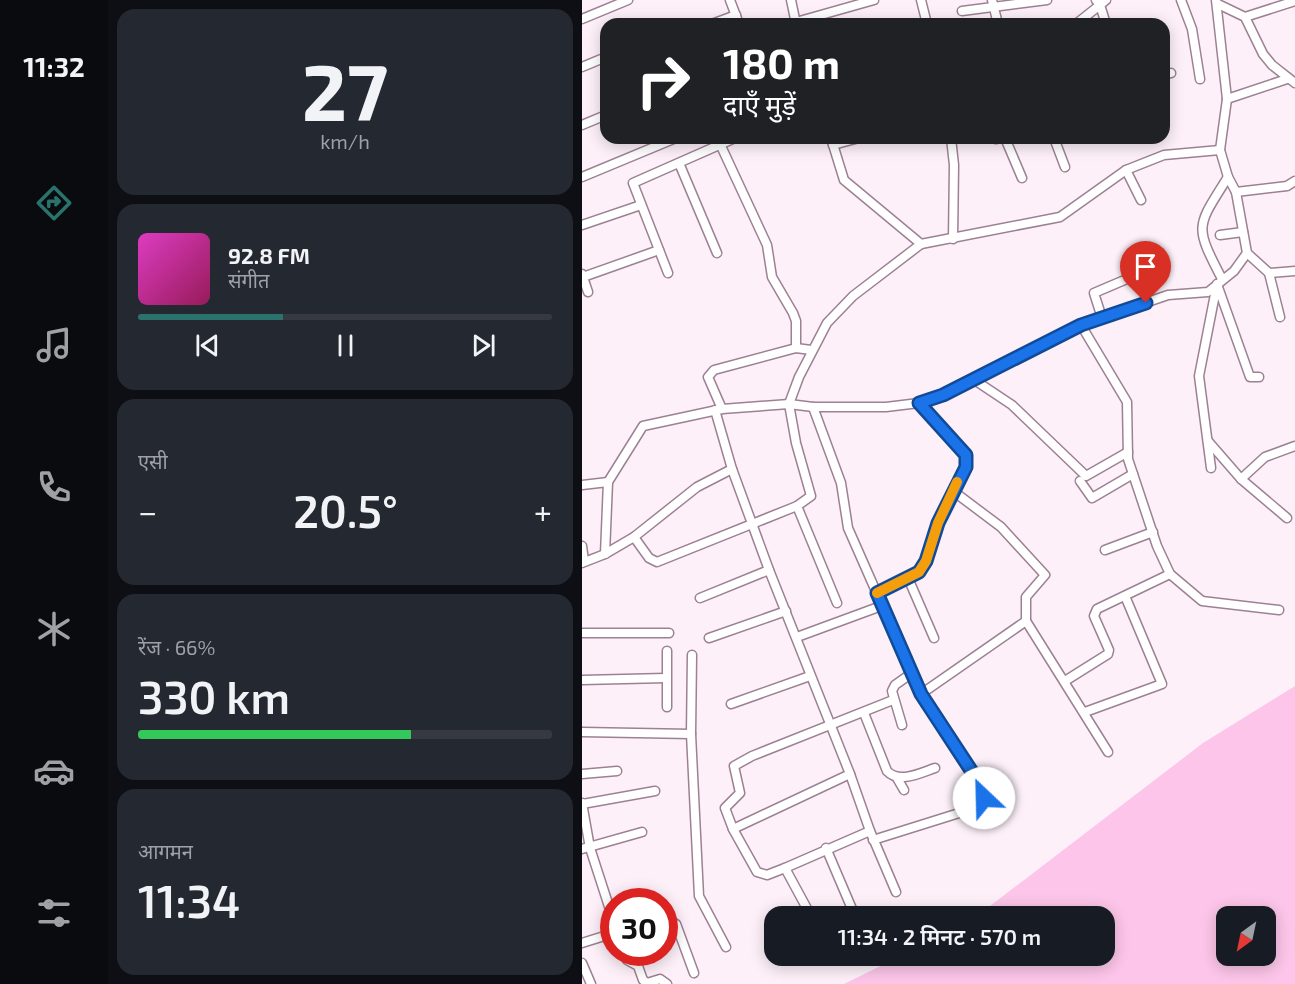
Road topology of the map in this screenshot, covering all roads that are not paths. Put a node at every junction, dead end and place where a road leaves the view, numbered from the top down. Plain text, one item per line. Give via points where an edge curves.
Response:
1 (628, 0) edge
2 (730, 0) edge
3 (791, 0) edge
4 (874, 0) edge
5 (921, 0) edge
6 (1047, 0) edge
7 (1181, 0) edge
8 (1295, 1) edge
9 (1101, 2) edge
10 (1217, 2) edge
11 (993, 4) edge
12 (962, 11) dead end
13 (1245, 17) junction
14 (736, 18) edge
15 (793, 18) edge
16 (811, 18) edge
17 (926, 18) edge
18 (1083, 18) edge
19 (1105, 18) edge
20 (582, 19) edge
21 (600, 60) edge
22 (582, 67) edge
23 (1200, 79) dead end
24 (1291, 81) edge
25 (1227, 99) junction
26 (600, 118) edge
27 (582, 125) edge
28 (662, 144) edge
29 (721, 144) edge
30 (729, 144) edge
31 (833, 144) edge
32 (952, 144) edge
33 (1003, 144) edge
34 (1056, 144) edge
35 (1220, 150) junction
36 (679, 163) junction
37 (1065, 167) dead end
38 (1126, 170) junction
39 (582, 177) edge
40 (1228, 177) junction
41 (1022, 178) dead end
42 (1295, 181) edge
43 (1236, 192) junction
44 (1141, 200) dead end
45 (641, 205) junction
46 (582, 225) edge
47 (1243, 232) junction
48 (1220, 235) dead end
49 (953, 239) junction
50 (921, 244) junction
51 (659, 250) junction
52 (1247, 253) junction
53 (717, 254) dead end
54 (1148, 270) dead end
55 (1295, 271) edge
56 (668, 273) dead end
57 (1269, 273) junction
58 (582, 275) edge
59 (1220, 281) junction
60 (588, 292) dead end
61 (1280, 317) dead end
62 (1102, 318) junction
63 (1081, 325) junction
64 (796, 348) junction
65 (810, 350) junction
66 (1259, 377) dead end
67 (974, 380) junction
68 (919, 403) junction
69 (789, 404) junction
70 (813, 407) junction
71 (718, 410) junction
72 (1207, 440) junction
73 (1295, 446) edge
74 (1128, 452) junction
75 (1211, 468) dead end
76 (732, 470) junction
77 (1133, 474) junction
78 (1241, 479) junction
79 (1080, 481) dead end
80 (608, 482) junction
81 (582, 484) edge
82 (953, 491) junction
83 (797, 506) junction
84 (1287, 518) dead end
85 (753, 522) junction
86 (1153, 532) junction
87 (634, 537) junction
88 (582, 546) edge
89 (1105, 550) dead end
90 (604, 554) junction
91 (583, 562) edge
92 (769, 570) junction
93 (1170, 574) junction
94 (908, 578) junction
95 (877, 593) junction
96 (1125, 596) junction
97 (700, 598) dead end
98 (837, 603) dead end
99 (884, 605) junction
100 (1279, 610) dead end
101 (786, 611) junction
102 (1026, 621) junction
103 (582, 633) edge
104 (669, 633) dead end
105 (709, 638) dead end
106 (934, 638) dead end
107 (799, 642) junction
108 (667, 651) dead end
109 (692, 655) dead end
110 (912, 673) junction
111 (810, 676) junction
112 (666, 678) junction
113 (582, 680) edge
114 (1065, 681) junction
115 (921, 694) junction
116 (893, 700) junction
117 (731, 704) dead end
118 (667, 707) dead end
119 (1085, 712) junction
120 (864, 713) junction
121 (902, 725) dead end
122 (830, 726) junction
123 (582, 732) edge
124 (691, 734) junction
125 (1108, 752) dead end
126 (935, 768) dead end
127 (617, 771) dead end
128 (582, 774) edge
129 (850, 774) junction
130 (897, 778) junction
131 (904, 790) dead end
132 (655, 791) dead end
133 (984, 798) junction
134 (582, 803) edge
135 (988, 810) dead end
136 (733, 829) junction
137 (870, 831) junction
138 (642, 832) dead end
139 (873, 840) junction
140 (586, 848) edge
141 (826, 848) junction
142 (785, 867) junction
143 (601, 888) edge
144 (896, 892) dead end
145 (806, 906) edge
146 (851, 906) edge
147 (678, 929) edge
148 (600, 937) edge
149 (582, 943) edge
150 (726, 947) dead end
151 (582, 963) edge
152 (638, 966) edge
153 (694, 973) dead end
154 (591, 984) edge
155 (667, 984) edge

1 - 20 street
2 - 14 street
3 - 15 street
4 - 16 street
5 - 17 street
6 - 11 street
7 - 23 street via 1192,29
8 - 13 street
9 - 18 street
9 - 19 street
10 - 13 street
10 - 25 street
11 - 12 street
13 - 24 street via 1263,54
21 - 22 street
24 - 25 street
25 - 35 street
26 - 27 street
28 - 39 street
29 - 36 street
30 - 64 street via 769,251 772,277 796,321
31 - 50 street via 844,180
32 - 49 street
33 - 41 street
34 - 37 street
35 - 38 street via 1164,155
35 - 40 street
36 - 45 street via 633,183
36 - 53 street
38 - 44 street
38 - 49 street via 1060,217
40 - 43 street
40 - 59 street via 1203,216 1202,240
42 - 43 street via 1287,186
43 - 47 street
45 - 46 street
45 - 51 street
47 - 48 street
47 - 52 street
49 - 50 street
50 - 65 street via 853,296 826,323
51 - 56 street
51 - 58 street
52 - 57 street
52 - 59 street via 1234,271
54 - 62 street via 1094,294
55 - 57 street
57 - 61 street
58 - 60 street
59 - 62 street via 1208,292 1168,296
59 - 66 street via 1250,377
59 - 72 street via 1199,376
62 - 63 street
63 - 67 street
63 - 74 street via 1127,402
64 - 65 street
64 - 71 street via 714,370 708,378
65 - 69 street
67 - 68 street
67 - 74 street via 1012,405 1086,476
68 - 70 street
68 - 82 street via 966,455 966,467
69 - 70 street
69 - 71 street
69 - 83 street via 811,489 808,501
70 - 95 street via 841,483 848,528
71 - 76 street
71 - 80 street via 643,426
72 - 75 street
72 - 78 street
73 - 78 street via 1265,457
74 - 77 street
76 - 85 street
76 - 87 street via 697,487
77 - 79 street via 1092,498
77 - 86 street
78 - 84 street
80 - 81 street
80 - 90 street
82 - 94 street via 926,561 919,572
82 - 102 street via 1001,527 1045,575 1026,597
83 - 85 street
83 - 98 street
85 - 87 street via 657,562 649,558
85 - 92 street
86 - 89 street
86 - 93 street
87 - 90 street
88 - 91 street
90 - 91 street
92 - 97 street
92 - 101 street
93 - 96 street
93 - 100 street via 1202,601
94 - 95 street
94 - 106 street
95 - 99 street
96 - 114 street via 1094,612 1108,654
96 - 119 street via 1162,684
99 - 107 street
99 - 110 street
101 - 105 street
101 - 107 street
102 - 114 street
102 - 115 street
103 - 104 street
107 - 111 street
108 - 112 street
109 - 124 street
110 - 115 street
110 - 116 street via 895,685 891,691
111 - 117 street
111 - 122 street
112 - 113 street
112 - 118 street
114 - 119 street
115 - 133 street via 980,784
116 - 120 street
116 - 121 street
119 - 125 street
120 - 122 street
120 - 130 street via 887,771
122 - 129 street
122 - 136 street via 734,766 740,793 725,808
123 - 124 street
124 - 150 street via 699,896
126 - 130 street
127 - 128 street
129 - 136 street
129 - 137 street
130 - 131 street
132 - 134 street
133 - 135 street
133 - 139 street via 972,809
134 - 140 street
136 - 142 street via 757,872 767,875
137 - 139 street
137 - 141 street
138 - 140 street
139 - 144 street
140 - 143 street
141 - 142 street
141 - 146 street
142 - 145 street
147 - 153 street
148 - 149 street
151 - 154 street
152 - 155 street via 647,983 660,979

